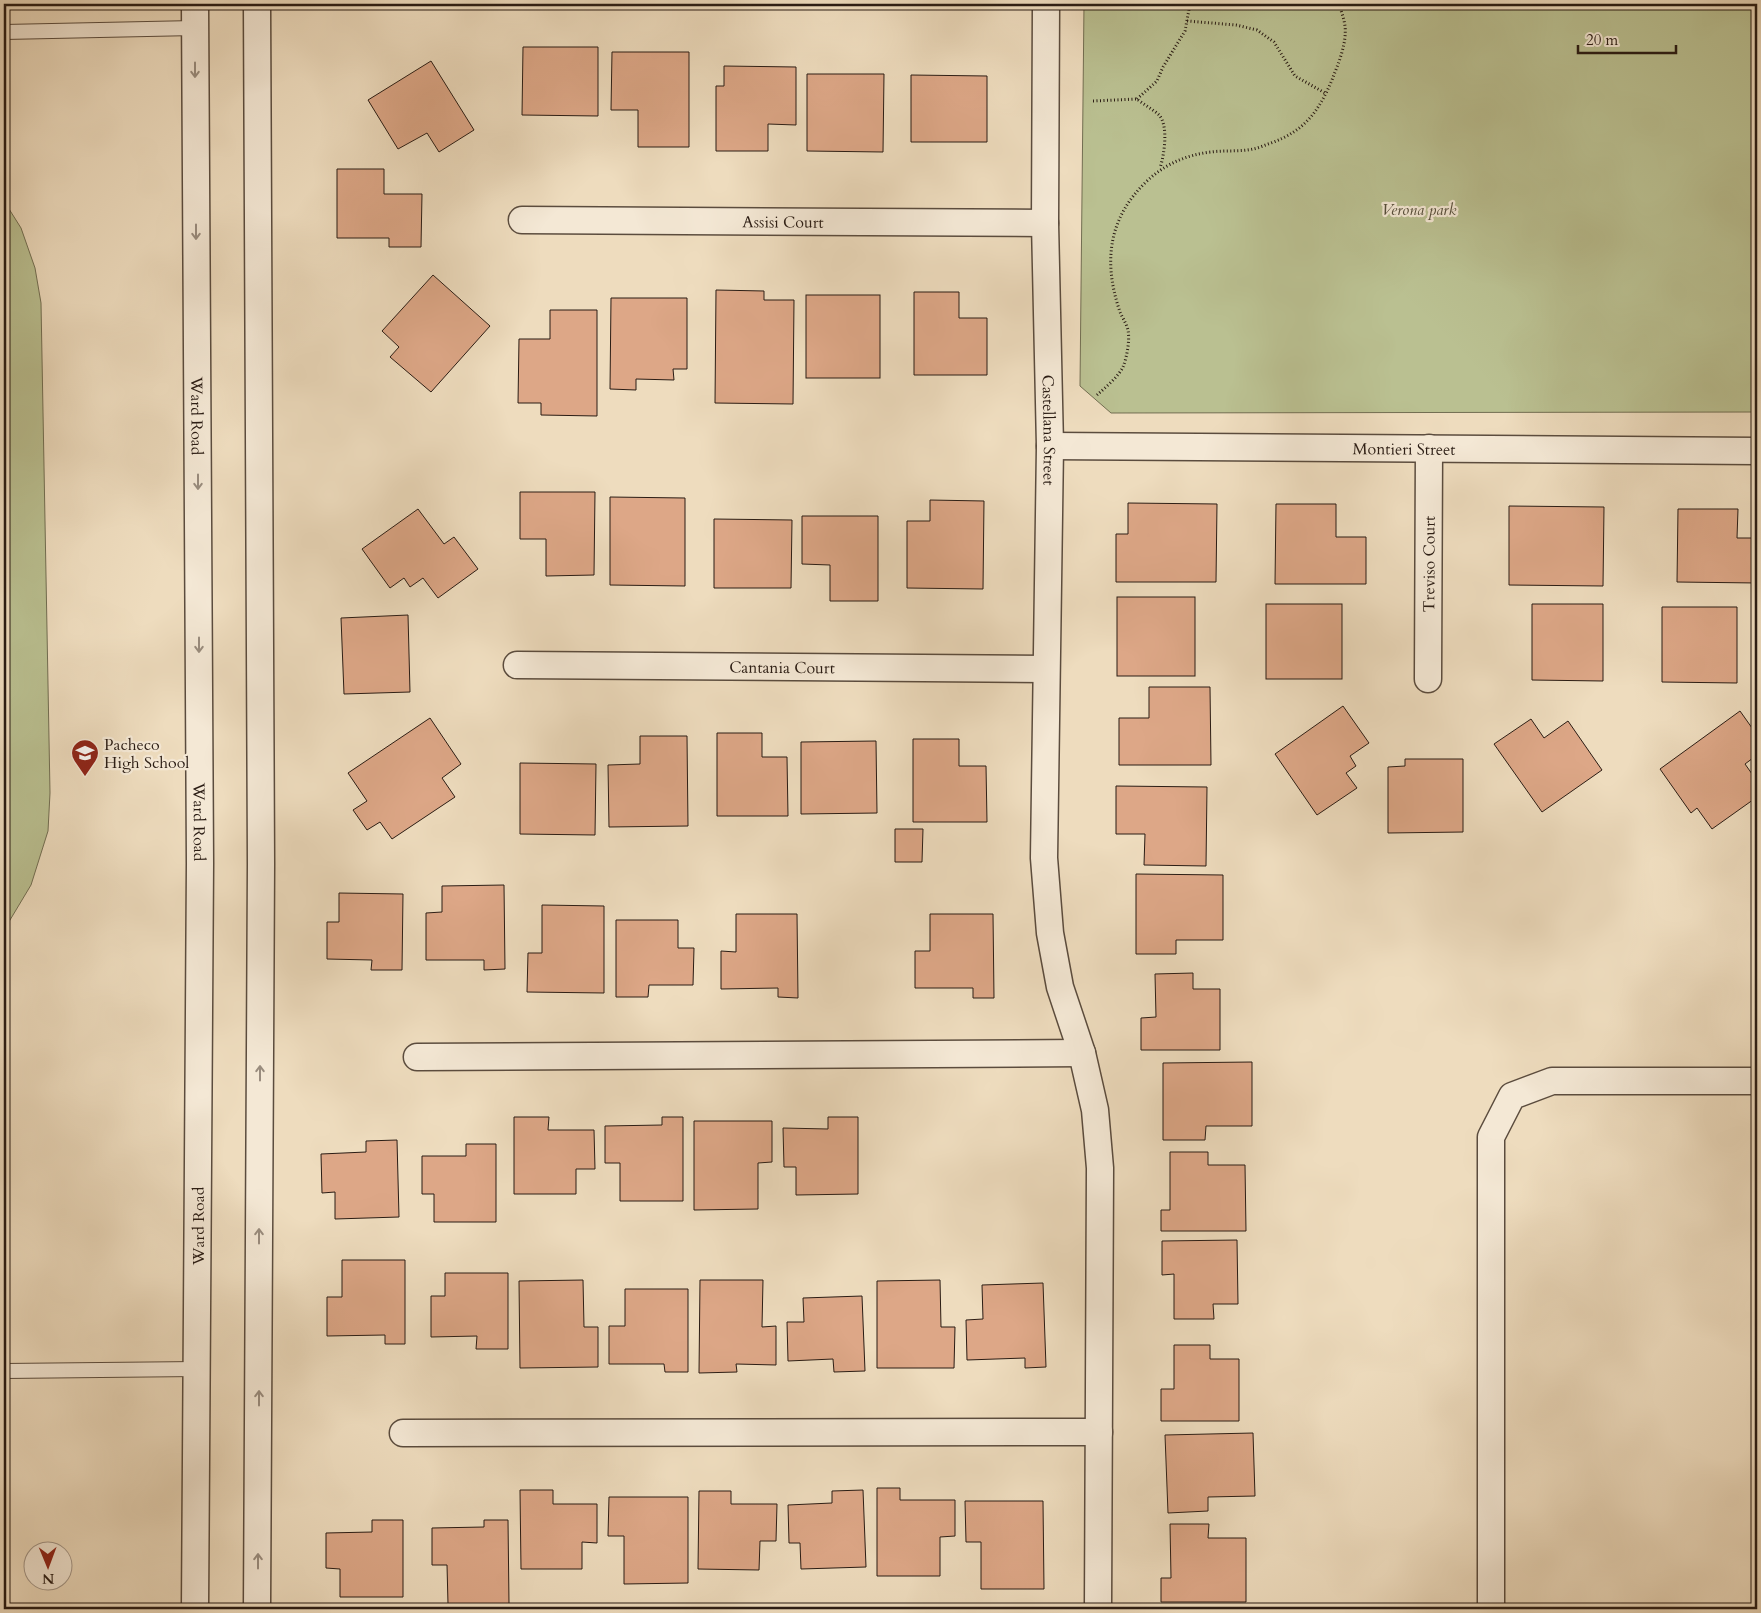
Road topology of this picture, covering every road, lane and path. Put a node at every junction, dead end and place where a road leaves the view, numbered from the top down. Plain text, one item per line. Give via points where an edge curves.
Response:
1 (257, 4) edge
2 (1046, 4) edge
3 (1190, 4) edge
4 (1339, 4) edge
5 (195, 16) edge
6 (1187, 21) junction
7 (4, 32) edge
8 (1325, 93) junction
9 (1137, 99) junction
10 (1093, 101) dead end
11 (1160, 168) junction
12 (522, 220) dead end
13 (1046, 224) junction
14 (1098, 395) dead end
15 (1050, 446) junction
16 (1429, 448) junction
17 (1757, 451) edge
18 (517, 666) dead end
19 (1046, 669) junction
20 (1428, 679) dead end
21 (1082, 1053) junction
22 (417, 1057) dead end
23 (1757, 1081) edge
24 (197, 1369) junction
25 (4, 1372) edge
26 (1099, 1432) junction
27 (403, 1433) dead end
28 (195, 1609) edge
29 (257, 1609) edge
30 (1098, 1609) edge
31 (1491, 1609) edge

29 -> 1 street via 261,864
2 - 13 street, Castellana Street
3 - 6 path
4 - 8 path via 1345,26 1343,47
5 - 7 lane
5 -> 24 street, Ward Road via 200,862
6 - 8 path via 1257,30 1274,42 1295,76
6 - 9 path via 1185,31 1157,81
8 - 11 path via 1316,111 1302,127 1279,140 1254,149 1190,156
9 - 10 path
9 - 11 path via 1159,116 1164,127 1164,154
11 - 14 path via 1122,212 1112,238 1112,287 1128,331 1128,350 1122,368
12 - 13 street, Assisi Court
13 - 15 street, Castellana Street
15 - 16 street, Montieri Street
15 - 19 street, Castellana Street
16 - 17 street, Montieri Street
16 - 20 street, Treviso Court
18 - 19 street, Cantania Court
19 - 21 street, Castellana Street via 1044,858 1050,933 1060,987
21 - 22 street
21 - 26 street, Castellana Street via 1095,1110 1100,1168
23 - 31 street via 1552,1081 1512,1096 1491,1137
24 - 25 lane
24 - 28 street, Ward Road
26 - 27 street
26 - 30 street, Castellana Street

